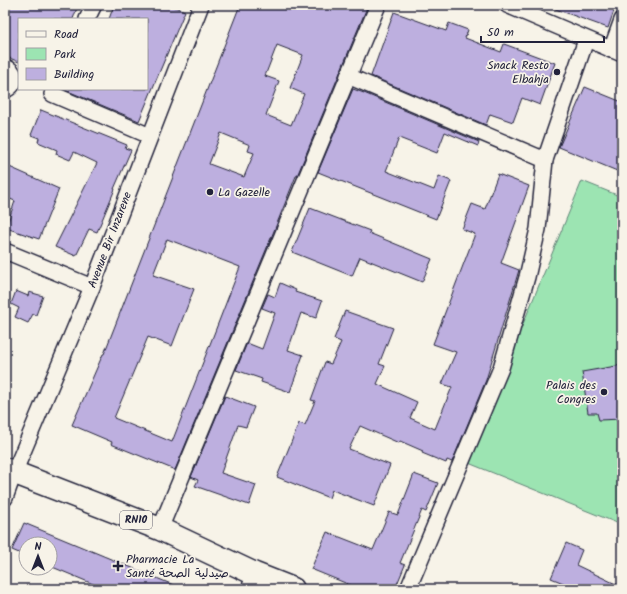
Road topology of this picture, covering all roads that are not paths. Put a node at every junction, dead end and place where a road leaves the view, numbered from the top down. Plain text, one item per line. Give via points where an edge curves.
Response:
1 (94, 5) edge
2 (201, 5) edge
3 (378, 5) edge
4 (507, 5) edge
5 (88, 18) edge
6 (622, 20) edge
7 (586, 40) junction
8 (616, 52) edge
9 (13, 75) edge
10 (348, 76) junction
11 (5, 90) edge
12 (48, 91) edge
13 (150, 136) junction
14 (545, 160) junction
15 (5, 251) edge
16 (92, 287) junction
17 (10, 471) edge
18 (5, 498) edge
19 (160, 529) junction
20 (252, 582) edge
21 (293, 589) edge
22 (408, 589) edge

1 - 5 street
2 - 13 street, Avenue Bir Inzarene
3 - 10 street
4 - 7 street
6 - 8 street
7 - 8 street
7 - 14 street
9 - 11 street via 12,87
10 - 14 street
10 - 19 street
12 - 13 street
13 - 16 street, Avenue Bir Inzarene
14 - 22 street via 538,229 501,368
15 - 16 street
16 - 17 street, Avenue Bir Inzarene
17 - 18 street, Avenue Bir Inzarene
17 - 19 main road, RN10
19 - 20 main road, RN10
20 - 21 main road, RN10

